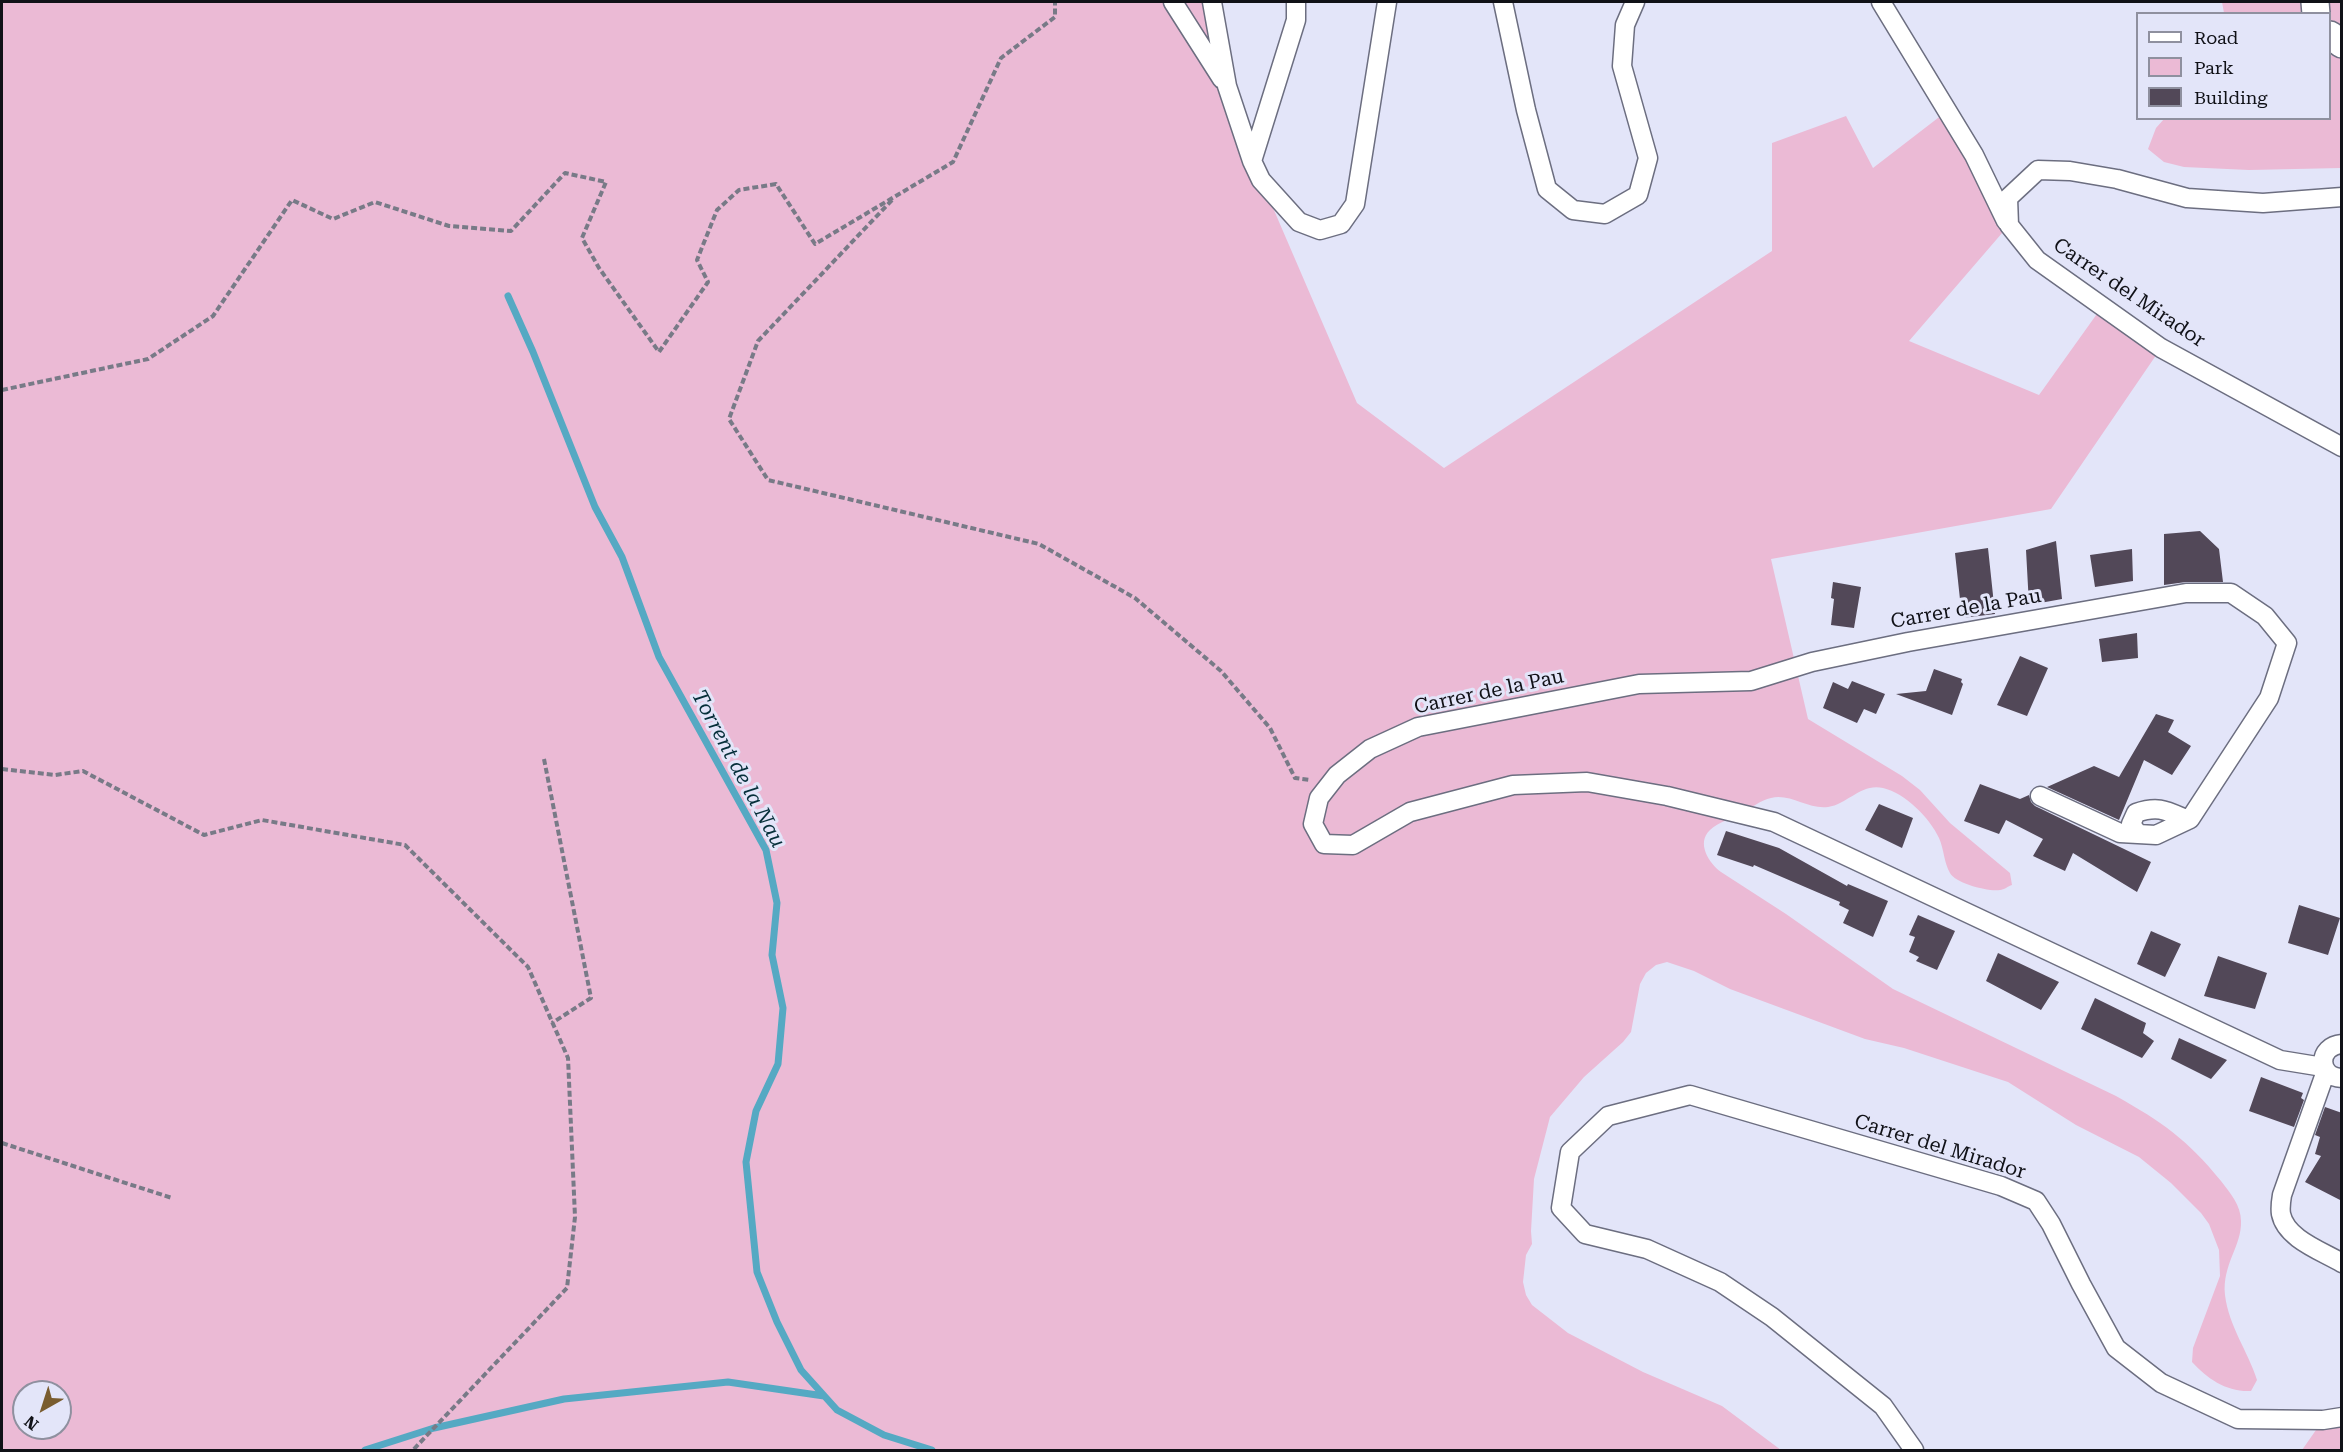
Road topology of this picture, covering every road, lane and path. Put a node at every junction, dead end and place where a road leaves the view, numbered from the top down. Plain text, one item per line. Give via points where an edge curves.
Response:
1 (1055, 2) edge
2 (1173, 2) edge
3 (1212, 2) edge
4 (1296, 2) edge
5 (1387, 2) edge
6 (1503, 2) edge
7 (1635, 2) edge
8 (1881, 2) edge
9 (1227, 86) junction
10 (1252, 160) junction
11 (897, 195) junction
12 (2342, 197) edge
13 (2008, 225) junction
14 (2, 390) edge
15 (2342, 447) edge
16 (544, 759) dead end
17 (2, 769) edge
18 (1331, 783) junction
19 (2040, 796) dead end
20 (2188, 820) junction
21 (2138, 834) junction
22 (552, 1023) junction
23 (2341, 1040) edge
24 (2330, 1072) edge
25 (2, 1143) edge
26 (171, 1198) dead end
27 (2342, 1263) edge
28 (2342, 1417) edge
29 (412, 1450) edge
30 (1914, 1450) edge

1 - 11 path via 1055,17 1001,58 953,162
2 - 9 street
3 - 9 street
4 - 10 street via 1296,20
5 - 10 street via 1355,204 1341,224 1320,230 1299,222 1261,180
6 - 7 street via 1547,189 1573,210 1605,214 1638,195 1648,158 1622,66 1625,26
8 - 13 street, Carrer del Mirador via 1974,155
9 - 10 street
11 - 14 path via 815,244 776,184 739,190 717,210 697,260 708,282 659,352 582,238 606,182 565,173 511,231 449,226 375,202 333,219 292,200 213,316 148,359
11 - 18 path via 758,341 729,419 768,480 1039,544 1135,598 1221,671 1270,728 1295,778
12 - 13 street via 2263,203 2187,198 2117,179 2038,170 2008,198
13 - 15 street, Carrer del Mirador via 2037,260 2161,348
16 - 22 path via 591,998
17 - 22 path via 55,775 83,771 204,835 262,820 405,845 528,967
18 - 20 street, Carrer de la Pau via 1370,749 1418,728 1639,684 1751,681 1812,662 1908,642 2186,593 2231,593 2265,616 2288,643 2269,698
18 - 24 street, Carrer de la Pau via 1319,798 1313,824 1324,844 1353,845 1410,812 1523,785 1587,782 1667,796 1774,822 2280,1060
19 - 21 street via 2120,833
20 - 21 street via 2156,835
20 - 21 street via 2151,808 2136,813 2131,824
22 - 29 path via 568,1058 575,1216 567,1288
23 - 24 street via 2326,1050 2322,1061
24 - 27 street via 2282,1195 2280,1212 2285,1226 2298,1238
25 - 26 path
28 - 30 street, Carrer del Mirador via 2238,1419 2161,1383 2116,1348 2036,1201 2001,1186 1690,1095 1608,1116 1570,1152 1560,1208 1585,1234 1647,1249 1720,1282 1772,1317 1883,1406

